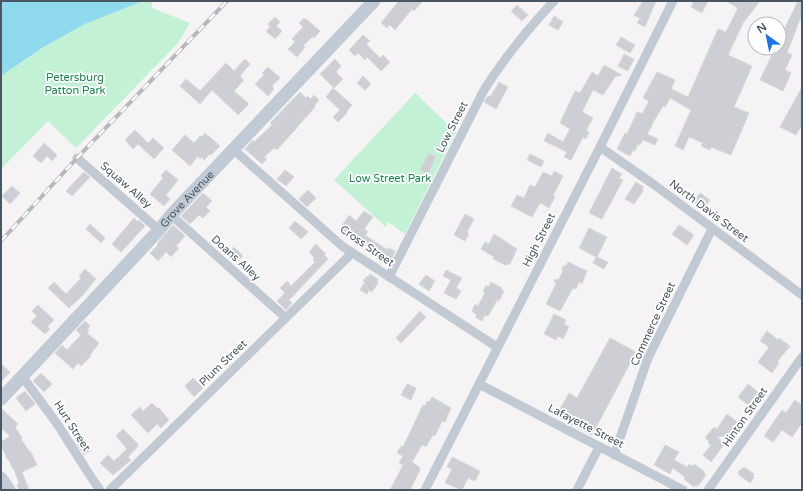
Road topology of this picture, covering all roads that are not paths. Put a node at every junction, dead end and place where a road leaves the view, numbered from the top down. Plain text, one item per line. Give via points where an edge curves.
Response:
1 (374, 1) edge
2 (554, 1) edge
3 (673, 1) edge
4 (600, 147) junction
5 (234, 150) junction
6 (77, 158) dead end
7 (171, 216) junction
8 (712, 229) junction
9 (160, 230) junction
10 (352, 253) junction
11 (390, 277) junction
12 (802, 295) edge
13 (286, 318) junction
14 (498, 347) junction
15 (802, 357) edge
16 (22, 376) junction
17 (479, 384) junction
18 (1, 399) edge
19 (599, 447) junction
20 (614, 455) junction
21 (1, 469) edge
22 (6, 484) edge
23 (100, 490) edge
24 (110, 490) edge
25 (425, 490) edge
26 (577, 490) edge
27 (683, 490) edge
28 (708, 490) edge

1 - 5 main road, Grove Avenue
2 - 11 street, Low Street via 514,46 484,90
3 - 4 street, High Street
4 - 8 street, North Davis Street
4 - 14 street, High Street
5 - 7 main road, Grove Avenue
5 - 10 street, Cross Street
6 - 9 street, Squaw Alley
7 - 9 main road, Grove Avenue
7 - 13 street, Doans Alley
8 - 12 street, North Davis Street
8 - 20 street, Commerce Street via 648,358
9 - 16 main road, Grove Avenue
10 - 11 street, Cross Street
10 - 13 street, Plum Street
11 - 14 street, Cross Street
13 - 24 street, Plum Street
14 - 17 street, High Street
15 - 28 street, Hinton Street
16 - 18 main road, Grove Avenue
16 - 23 street, Hurt Street via 58,425
17 - 19 street, Lafayette Street
17 - 25 street, High Street
19 - 20 street, Lafayette Street
19 - 26 street
20 - 27 street, Lafayette Street
21 - 22 street

